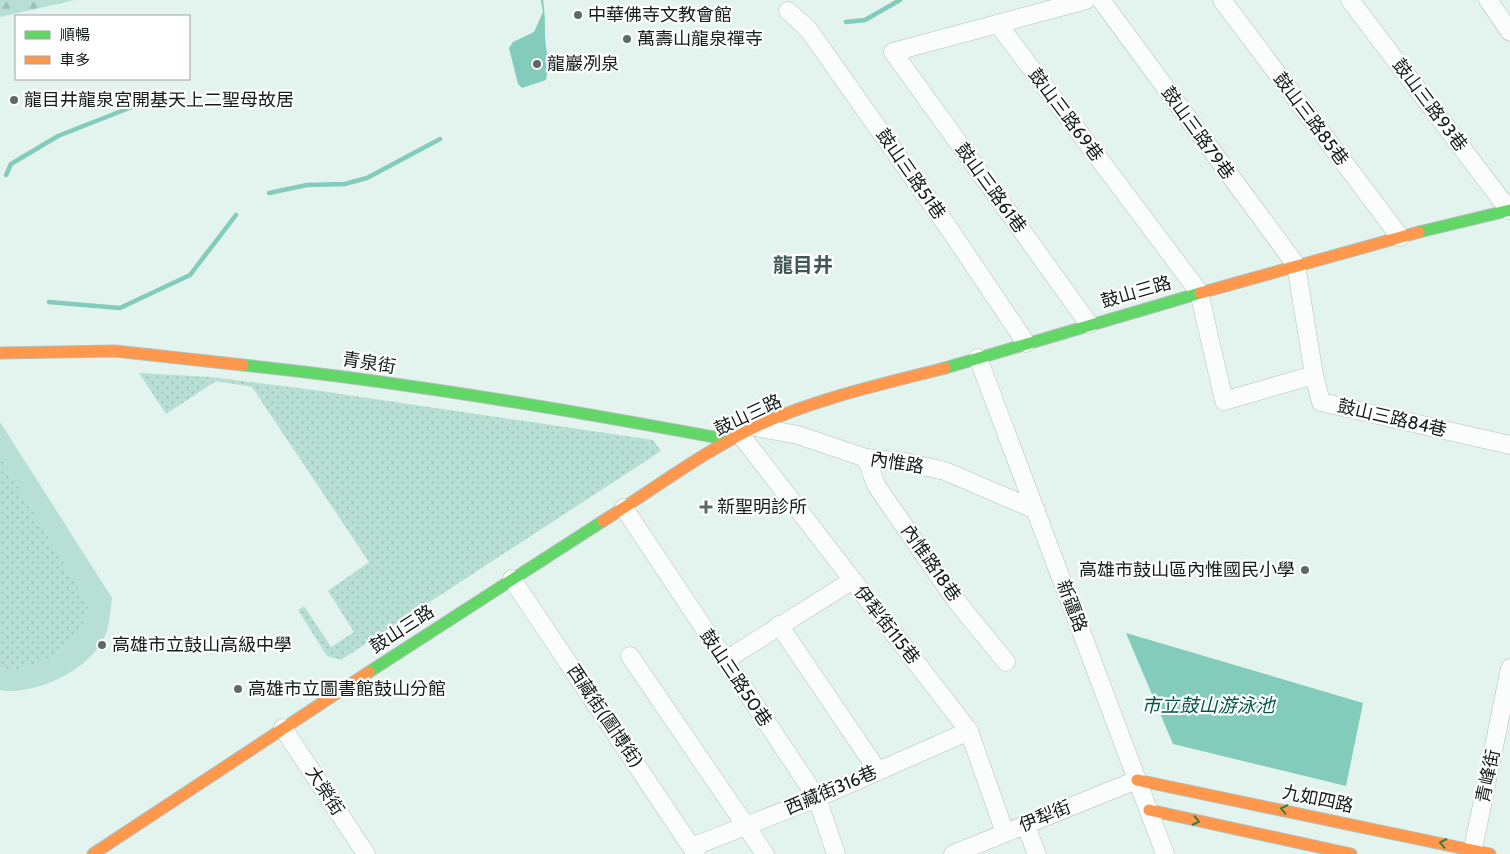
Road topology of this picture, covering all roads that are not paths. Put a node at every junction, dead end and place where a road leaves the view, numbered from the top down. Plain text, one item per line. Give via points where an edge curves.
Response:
1 (1086, 0) edge
2 (1101, 0) edge
3 (1222, 0) edge
4 (1350, 0) edge
5 (1488, 0) edge
6 (788, 11) dead end
7 (998, 24) junction
8 (1510, 32) edge
9 (1509, 210) edge
10 (1400, 237) junction
11 (1296, 265) junction
12 (1199, 292) junction
13 (1089, 324) junction
14 (1026, 343) junction
15 (0, 352) edge
16 (978, 358) junction
17 (1314, 375) junction
18 (742, 434) junction
19 (1510, 445) edge
20 (866, 458) junction
21 (624, 508) junction
22 (1036, 510) junction
23 (512, 579) junction
24 (853, 580) junction
25 (779, 625) junction
26 (630, 656) dead end
27 (724, 661) junction
28 (1006, 662) dead end
29 (1510, 668) edge
30 (283, 728) junction
31 (969, 731) junction
32 (878, 771) junction
33 (1137, 780) junction
34 (817, 798) junction
35 (1149, 810) junction
36 (1024, 824) junction
37 (745, 825) junction
38 (1005, 833) junction
39 (694, 851) edge
40 (1478, 853) edge
41 (93, 854) edge
42 (366, 854) edge
43 (765, 854) edge
44 (836, 854) edge
45 (953, 854) edge
46 (1038, 854) edge
47 (1166, 854) edge
48 (1351, 854) edge

1 - 7 street
2 - 11 street, 鼓山三路79巷
3 - 10 street, 鼓山三路85巷
4 - 9 street, 鼓山三路93巷
5 - 8 street
6 - 14 street, 鼓山三路51巷 via 814,36
7 - 12 street, 鼓山三路69巷
7 - 13 street, 鼓山三路61巷 via 893,52
9 - 10 street, 鼓山三路
10 - 11 street, 鼓山三路
11 - 12 street, 鼓山三路
11 - 17 street, 鼓山三路84巷
12 - 13 street, 鼓山三路
12 - 17 street via 1224,400
13 - 14 street, 鼓山三路
14 - 16 street, 鼓山三路
15 - 18 street, 青泉街 via 115,351 340,375
16 - 18 street, 鼓山三路 via 836,398
16 - 22 street, 新疆路
17 - 19 street, 鼓山三路84巷 via 1321,402
18 - 20 street, 內惟路 via 798,435
18 - 21 street, 鼓山三路
18 - 24 street, 伊犁街115巷
20 - 22 street, 內惟路 via 944,471
20 - 28 street, 內惟路18巷 via 876,485 915,542 954,598
21 - 23 street, 鼓山三路
21 - 27 street, 鼓山三路50巷
22 - 33 street, 新疆路
23 - 30 street, 鼓山三路
23 - 39 street, 西藏街(圖博街)
24 - 25 street
24 - 31 street, 伊犁街115巷
25 - 27 street
25 - 32 street
26 - 37 street
27 - 34 street, 鼓山三路50巷
29 - 40 street, 青峰街
30 - 41 street, 鼓山三路
30 - 42 street, 大榮街
31 - 32 street, 西藏街316巷
31 - 38 street, 伊犁街115巷
32 - 34 street, 西藏街316巷
33 - 35 street, 新疆路
33 - 36 street, 伊犁街
40 -> 33 street, 九如四路
34 - 37 street, 西藏街316巷
34 - 44 street, 鼓山三路50巷
35 - 47 street, 新疆路
35 -> 48 street
36 - 38 street, 伊犁街
36 - 46 street
37 - 39 street, 西藏街316巷
37 - 43 street
38 - 45 street, 伊犁街

